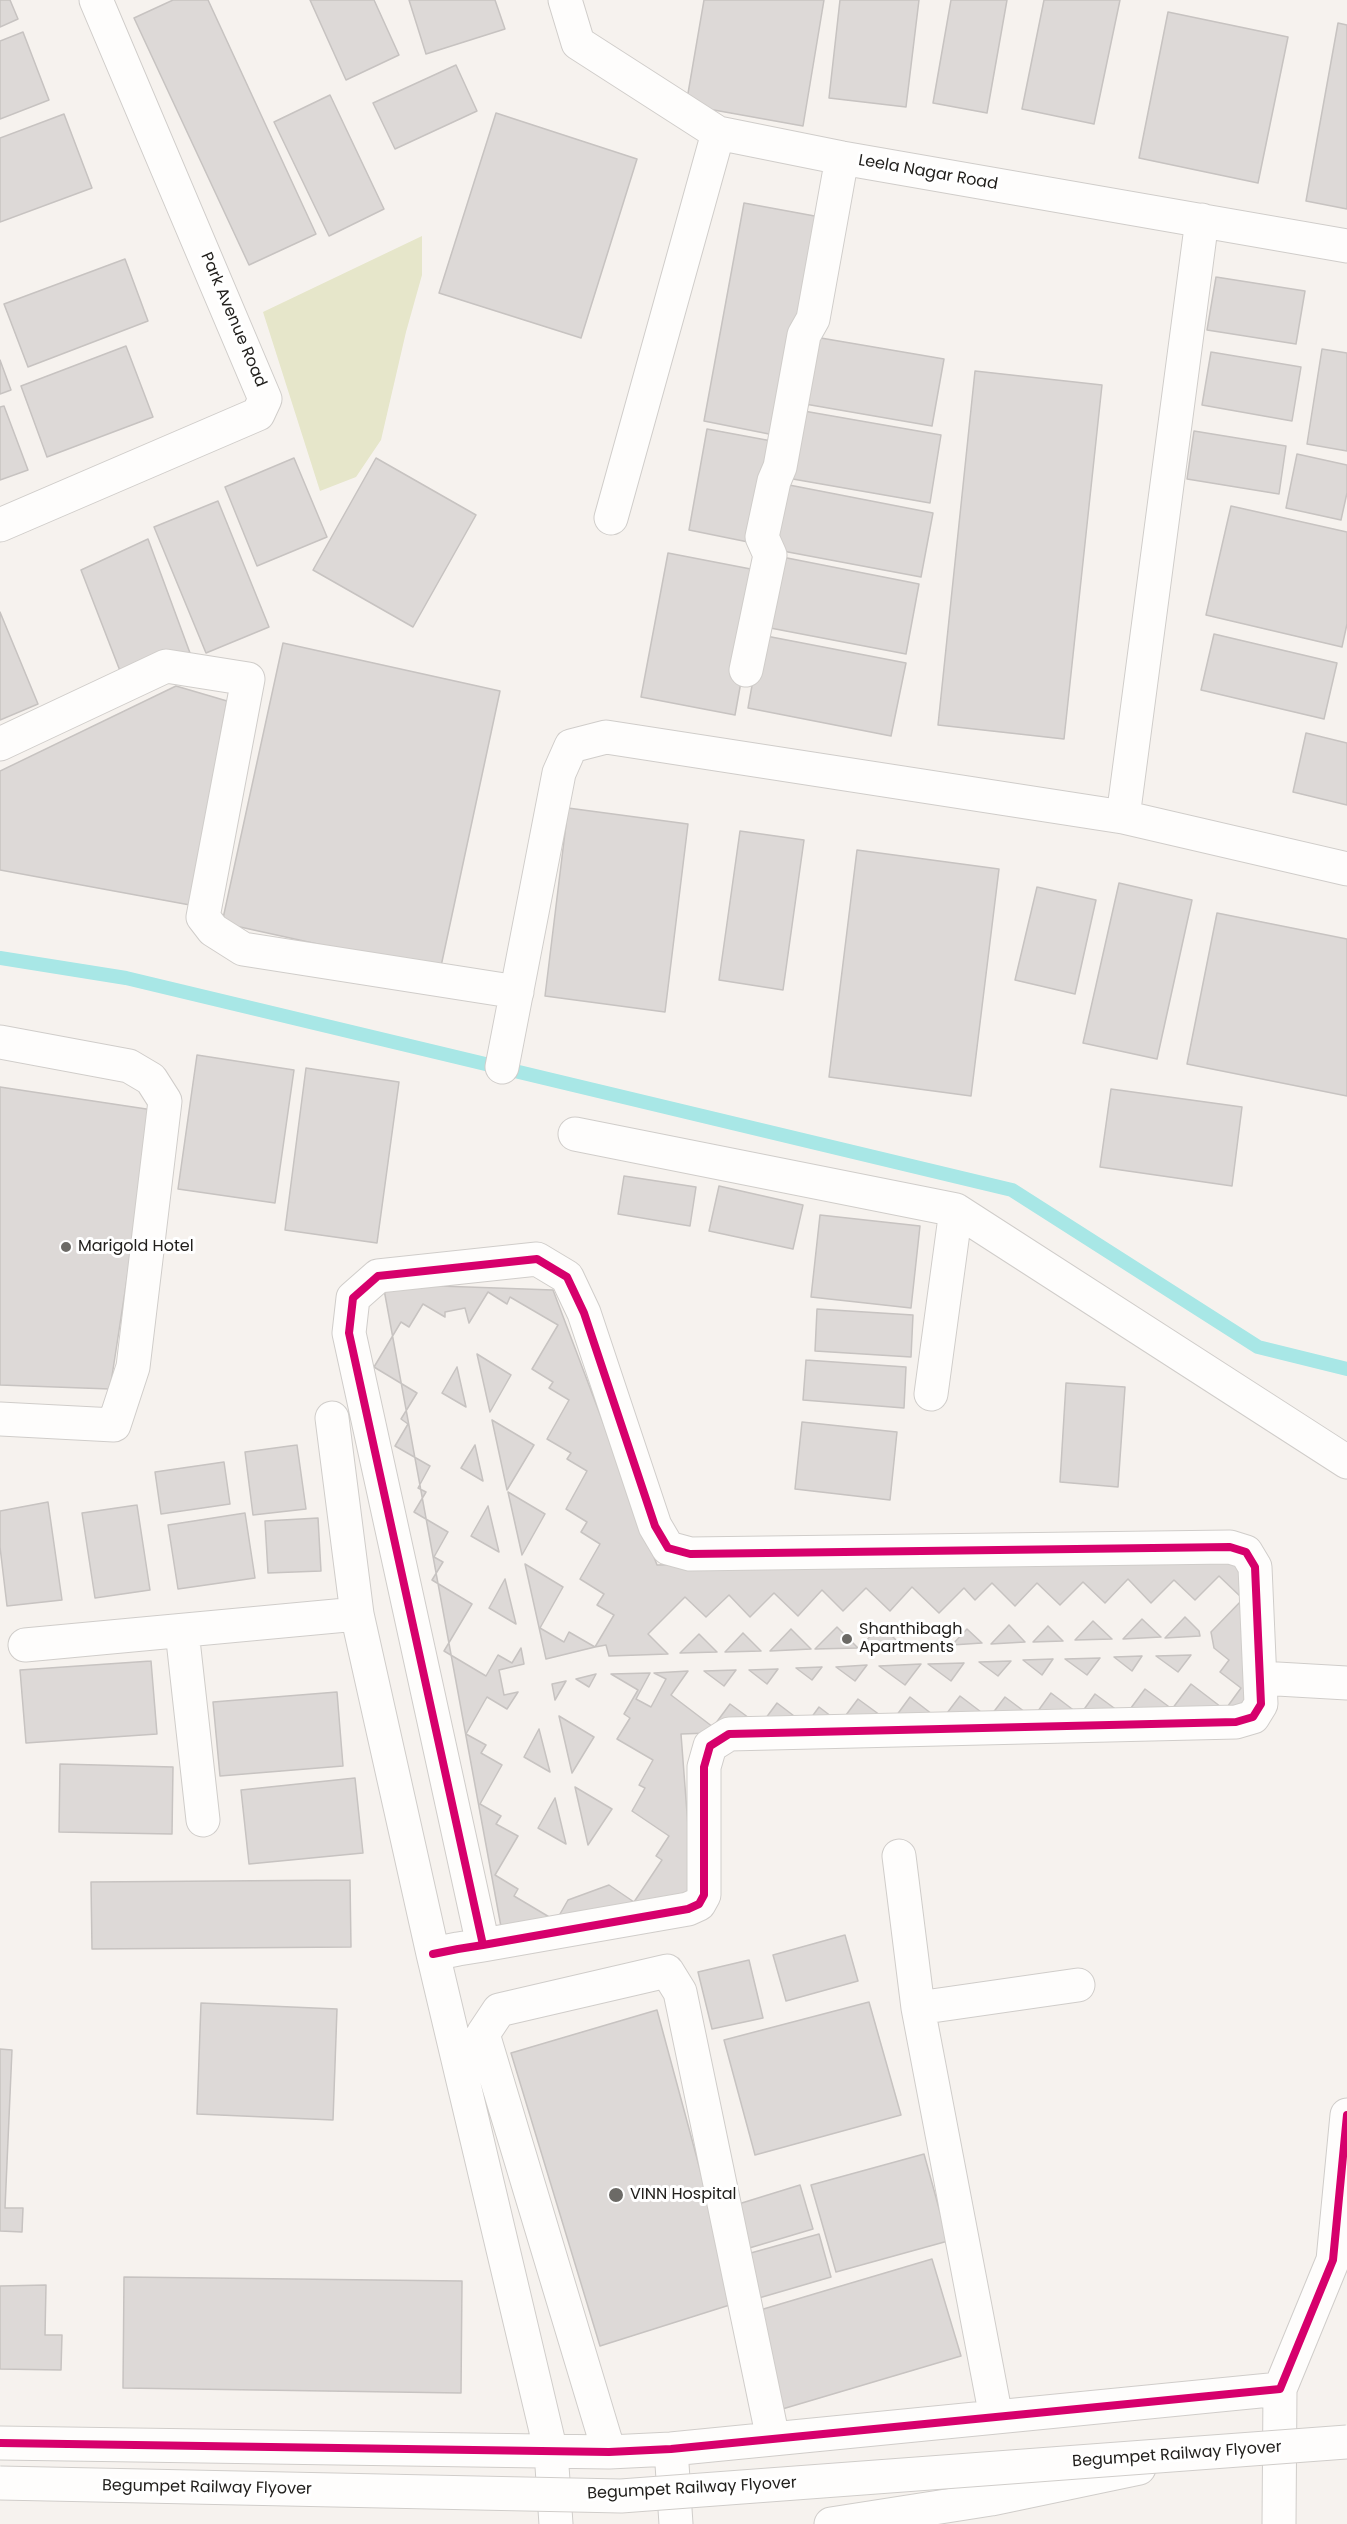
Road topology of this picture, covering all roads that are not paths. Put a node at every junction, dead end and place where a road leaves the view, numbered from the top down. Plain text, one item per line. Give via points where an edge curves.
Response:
1 (96, 0) edge
2 (565, 0) edge
3 (718, 133) junction
4 (842, 158) junction
5 (1202, 220) junction
6 (1347, 246) edge
7 (611, 518) dead end
8 (0, 525) edge
9 (746, 670) dead end
10 (0, 744) edge
11 (1123, 816) junction
12 (1347, 869) edge
13 (517, 992) junction
14 (0, 1042) edge
15 (502, 1067) dead end
16 (575, 1134) dead end
17 (956, 1210) junction
18 (931, 1394) dead end
19 (332, 1418) dead end
20 (0, 1419) edge
21 (1347, 1462) edge
22 (357, 1614) junction
23 (182, 1630) junction
24 (25, 1645) dead end
25 (1260, 1678) junction
26 (1347, 1683) edge
27 (441, 1751) junction
28 (394, 1782) junction
29 (204, 1820) dead end
30 (899, 1856) dead end
31 (483, 1945) junction
32 (433, 1954) junction
33 (1078, 1985) dead end
34 (918, 2008) junction
35 (1347, 2115) edge
36 (1280, 2389) junction
37 (996, 2417) junction
38 (773, 2439) junction
39 (1347, 2442) edge
40 (0, 2443) edge
41 (671, 2449) junction
42 (551, 2452) junction
43 (609, 2452) junction
44 (1208, 2454) junction
45 (0, 2483) edge
46 (556, 2524) edge
47 (676, 2524) edge
48 (831, 2524) edge
49 (1279, 2524) edge

1 - 8 street, Park Avenue Road via 265,399 258,414
2 - 3 street, Leela Nagar Road via 578,43
3 - 4 street, Leela Nagar Road
3 - 7 street
4 - 5 street, Leela Nagar Road
4 - 9 street via 813,319 804,335 780,467 762,537 770,555
5 - 6 street, Leela Nagar Road
5 - 11 street
10 - 13 street via 166,666 248,679 203,917 213,930 243,949
11 - 12 street
11 - 13 street via 606,737 571,746 559,773
13 - 15 street
14 - 20 street via 129,1066 151,1079 165,1101 133,1367 114,1425
16 - 17 street
17 - 18 street
17 - 21 street
19 - 22 street
22 - 23 street
22 - 28 street
23 - 24 street
23 - 29 street
25 - 26 street
25 - 27 street via 1255,1567 1246,1552 1230,1547 690,1554 668,1548 655,1526 584,1313 567,1277 537,1259 378,1276 353,1298 349,1333
25 - 31 street via 1261,1704 1253,1717 1236,1722 729,1734 710,1746 704,1767 704,1895 699,1904
27 - 28 street
27 - 31 street
28 - 32 street
30 - 34 street
31 - 32 street
32 - 42 street
33 - 34 street
34 - 37 street
35 - 36 street via 1333,2260
36 - 37 street
36 - 49 street
37 - 38 street
38 - 41 street
38 - 43 street via 680,1992 667,1971 499,2010 483,2034
39 - 44 street, Begumpet Railway Flyover, bridge
40 - 42 street
41 - 43 street
41 - 47 street
42 - 43 street
42 - 46 street
44 - 45 street, Begumpet Railway Flyover, bridge via 621,2496
44 - 48 street, bridge via 991,2499

